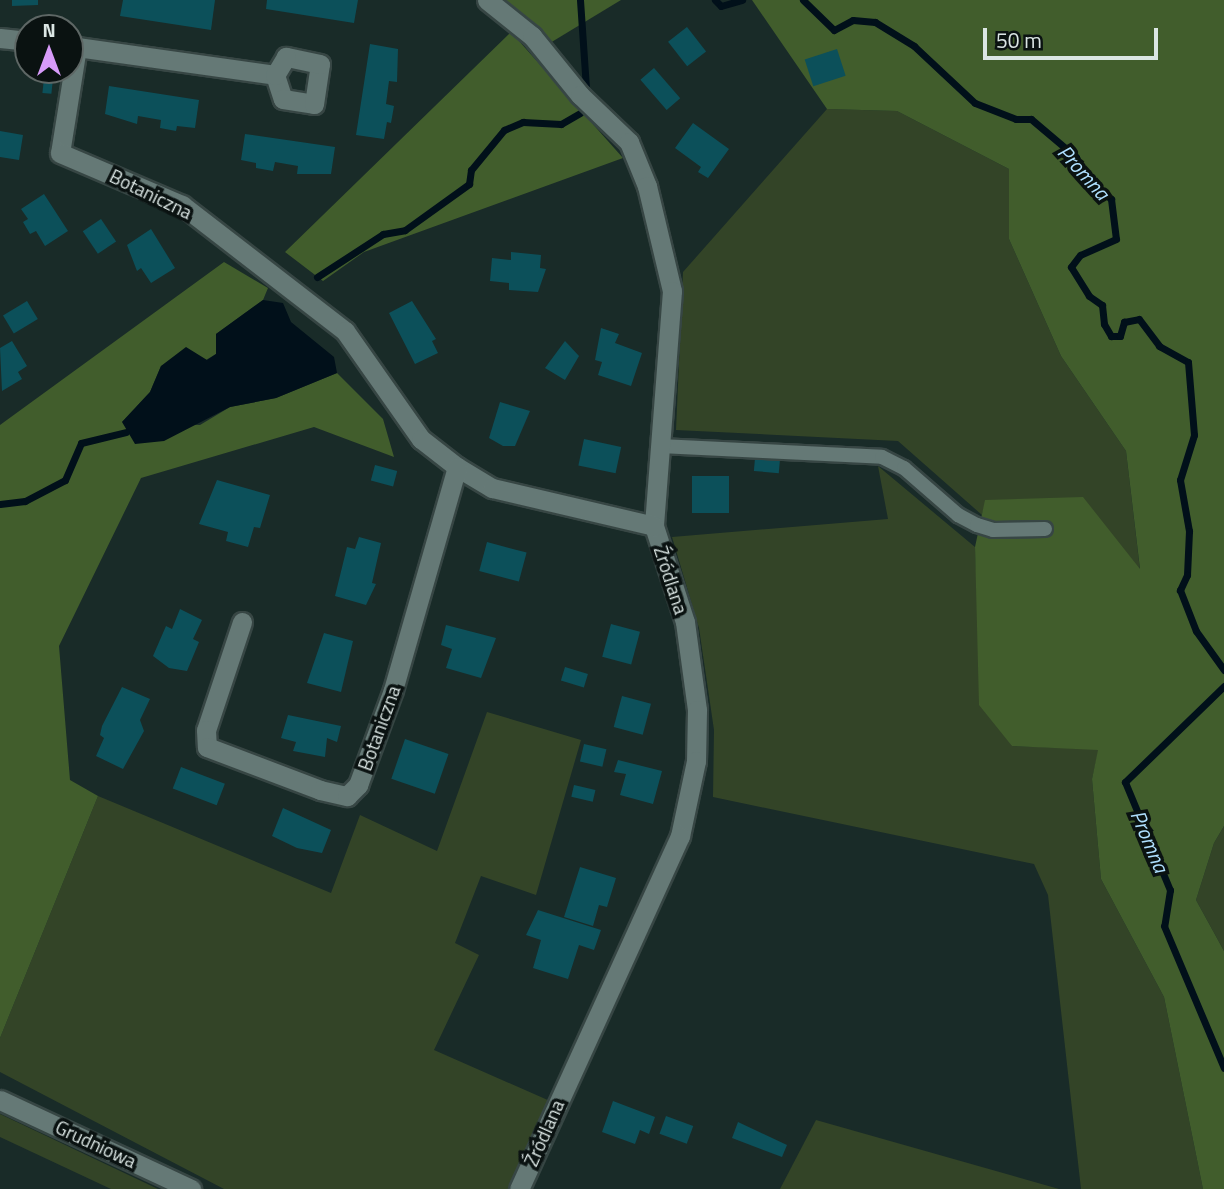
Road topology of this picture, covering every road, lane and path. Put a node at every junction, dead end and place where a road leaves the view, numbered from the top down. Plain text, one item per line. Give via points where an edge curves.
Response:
1 (487, 0) edge
2 (84, 49) edge
3 (275, 75) dead end
4 (69, 84) edge
5 (660, 446) junction
6 (457, 467) junction
7 (654, 526) junction
8 (1045, 529) dead end
9 (242, 622) dead end
10 (0, 1100) edge
11 (191, 1189) edge
12 (519, 1189) edge

1 - 5 street, Źródlana via 532,36 580,95 629,142 647,186 672,291 671,352
2 - 3 street, Botaniczna
4 - 6 street, Botaniczna via 61,153 182,205 345,331 421,439
5 - 7 street, Źródlana
5 - 8 lane via 883,457 904,468 958,515 978,525 993,530
6 - 7 street, Botaniczna via 504,491
6 - 9 street, Botaniczna via 393,690 358,785 347,796 207,747 206,730
7 - 12 street, Źródlana via 685,622 697,710 696,761 687,811 651,903
10 - 11 street, Grudniowa

